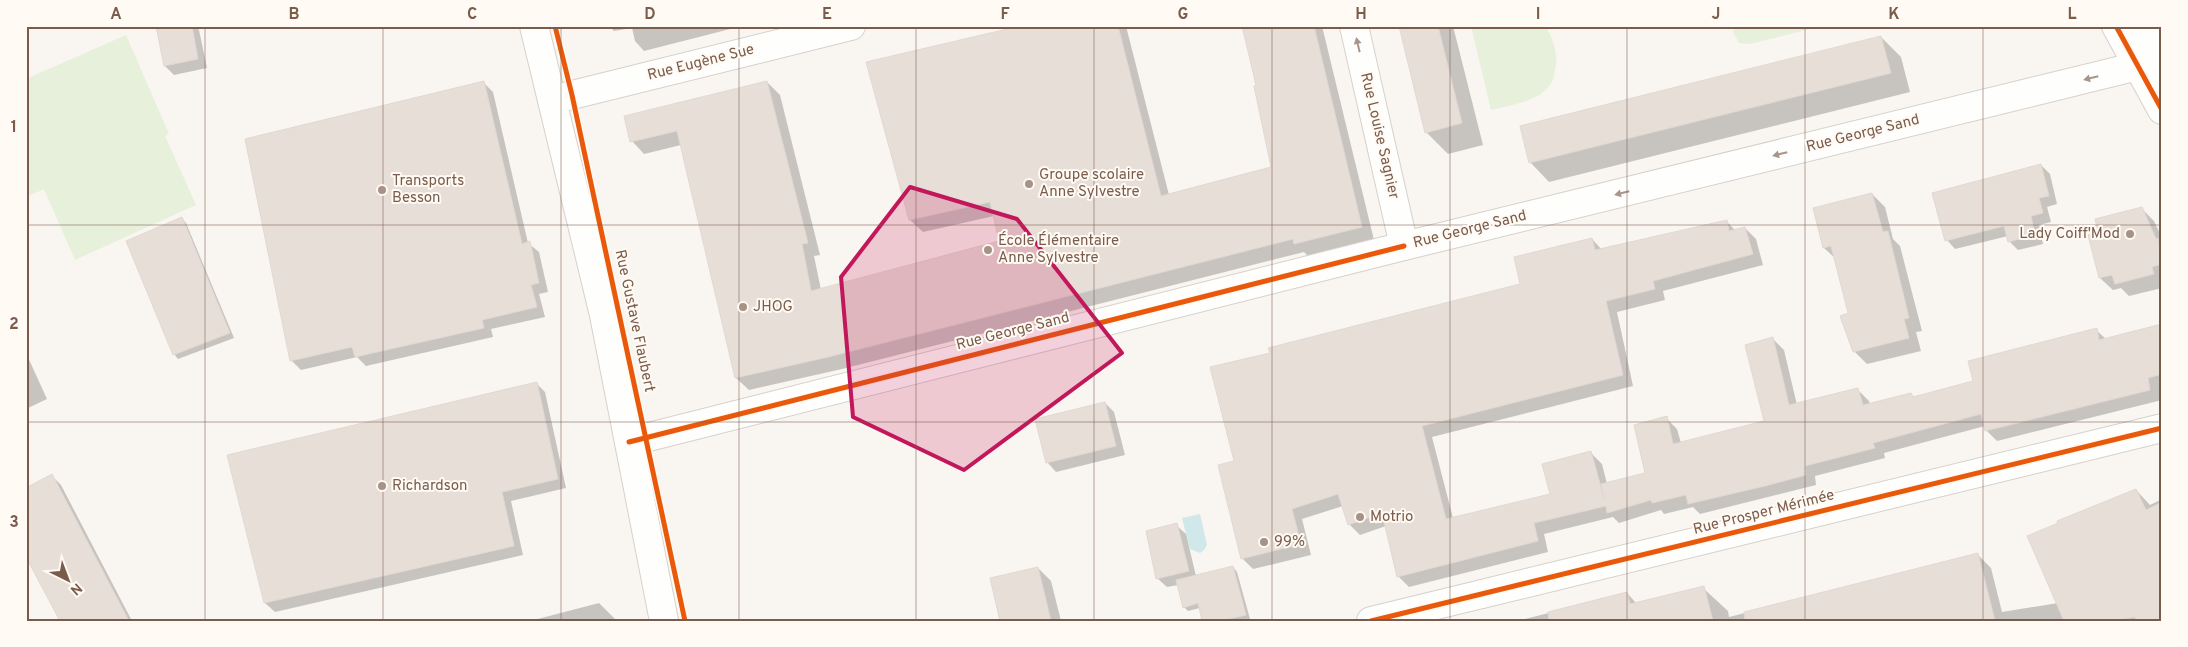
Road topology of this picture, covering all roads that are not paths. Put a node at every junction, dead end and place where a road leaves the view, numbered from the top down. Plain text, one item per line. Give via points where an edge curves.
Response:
1 (534, 26) edge
2 (851, 26) edge
3 (1354, 26) edge
4 (2116, 26) edge
5 (2147, 26) edge
6 (2162, 53) edge
7 (2138, 66) junction
8 (2162, 84) edge
9 (552, 100) junction
10 (2162, 110) edge
11 (1404, 246) junction
12 (2162, 428) edge
13 (629, 442) junction
14 (664, 621) edge
15 (1371, 621) edge

1 - 9 street, Rue Gustave Flaubert
2 - 9 street, Rue Eugène Sue
11 -> 3 street, Rue Louise Sagnier
4 - 7 street
5 - 6 street
7 - 8 street
7 - 10 street
7 -> 11 street, Rue George Sand
9 - 13 street, Rue Gustave Flaubert via 604,315
11 - 13 street, Rue George Sand
12 - 15 street, Rue Prosper Mérimée
13 - 14 street, Rue Gustave Flaubert

